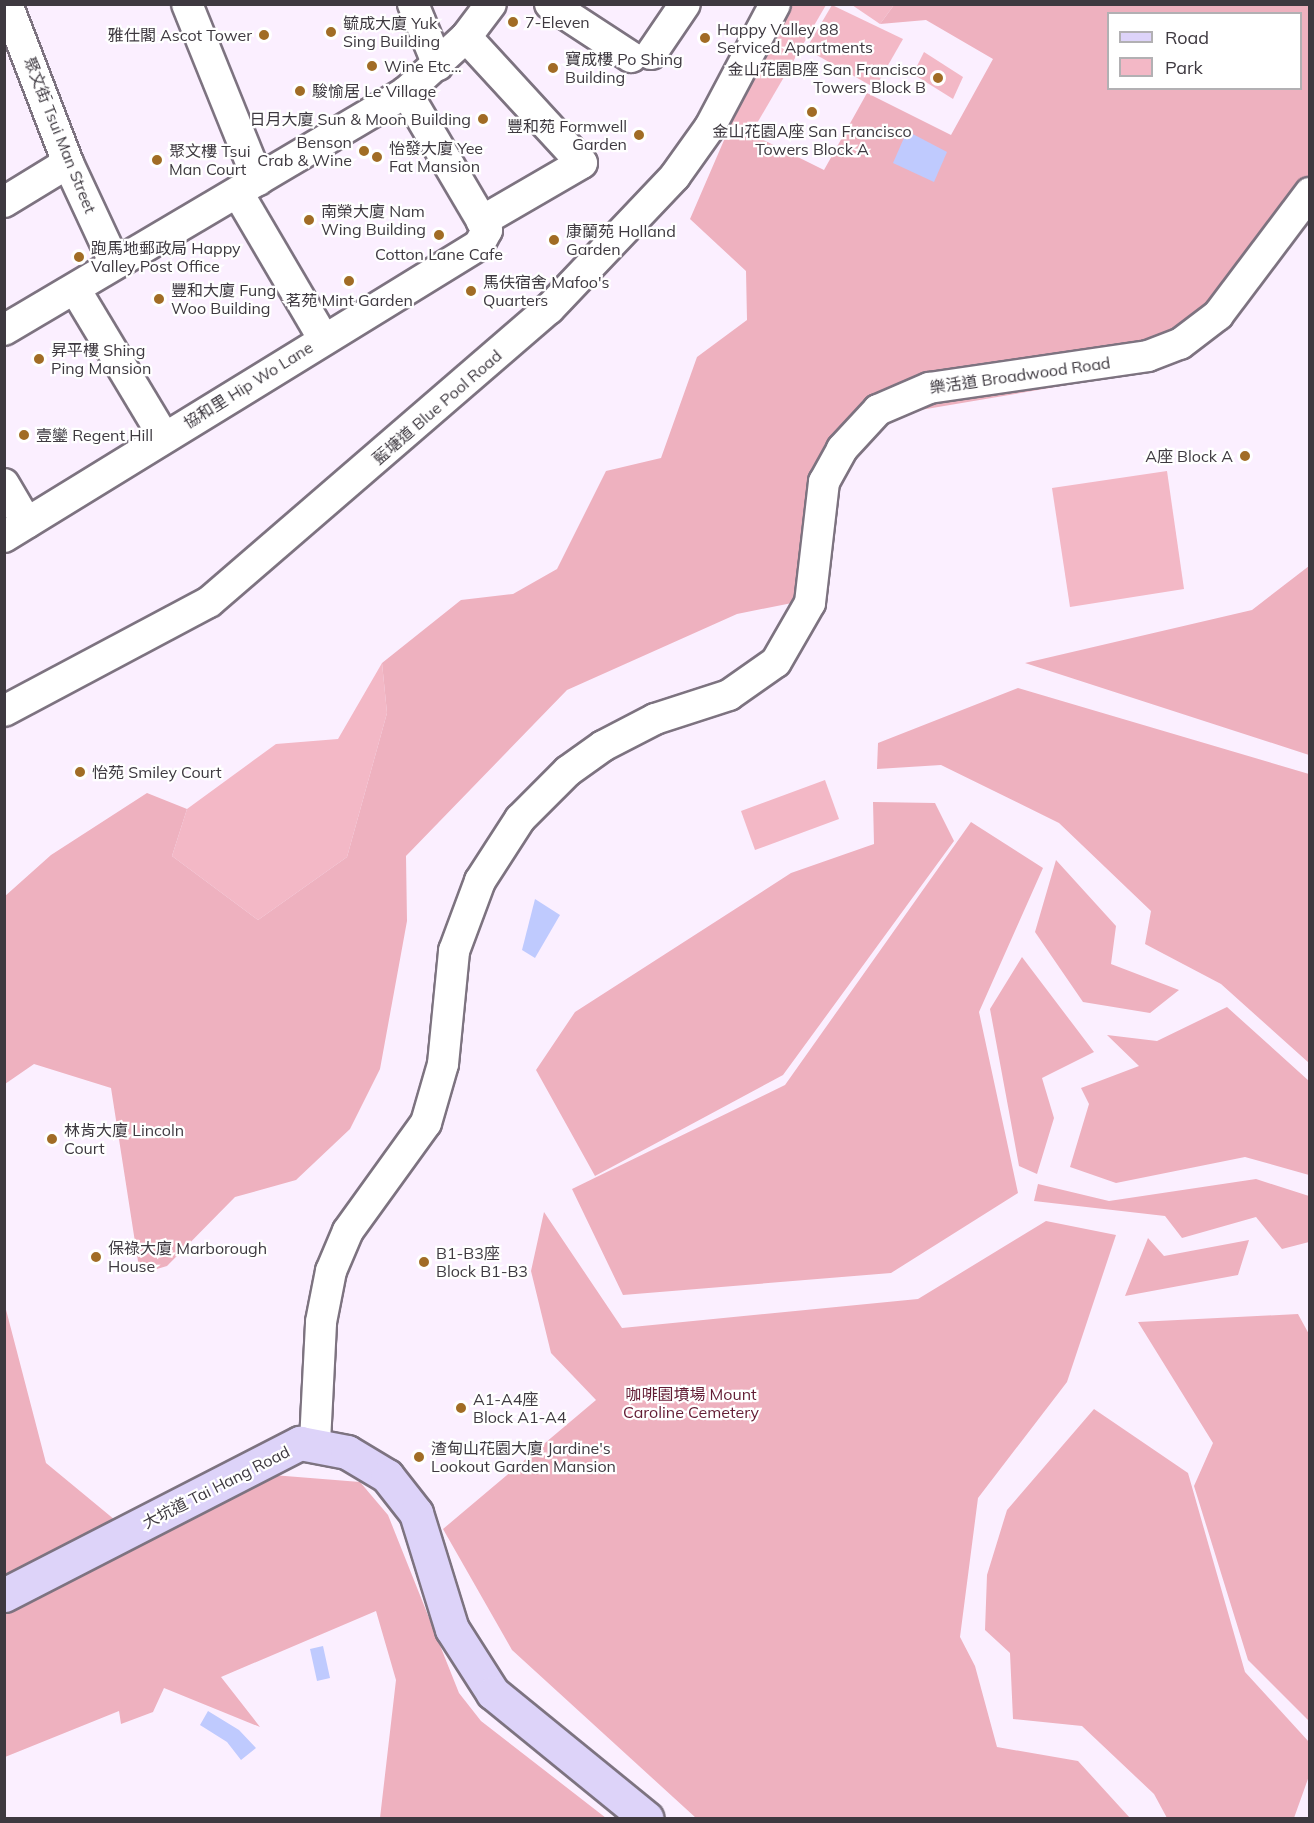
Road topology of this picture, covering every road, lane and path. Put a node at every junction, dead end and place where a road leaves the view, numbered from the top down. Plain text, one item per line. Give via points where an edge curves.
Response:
1 (7, 4) edge
2 (187, 4) edge
3 (412, 4) edge
4 (491, 4) edge
5 (550, 4) edge
6 (685, 4) edge
7 (775, 4) edge
8 (466, 37) junction
9 (438, 65) junction
10 (406, 92) junction
11 (68, 163) junction
12 (248, 187) junction
13 (1310, 193) edge
14 (4, 202) edge
15 (485, 226) junction
16 (116, 264) junction
17 (75, 289) junction
18 (4, 330) edge
19 (323, 338) junction
20 (164, 437) junction
21 (4, 484) edge
22 (16, 530) edge
23 (4, 711) edge
24 (315, 1442) junction
25 (4, 1595) edge
26 (646, 1818) edge

1 - 11 street, 聚文街 Tsui Man Street
2 - 12 street
3 - 9 street
4 - 8 street
5 - 6 street via 641,55
7 - 23 street, 藍塘道 Blue Pool Road via 750,58 689,156 635,224 566,293 209,602
8 - 9 street
8 - 15 street, 協和里 Hip Wo Lane via 582,163
9 - 10 street
10 - 12 street
10 - 15 street
11 - 14 street
11 - 16 street, 聚文街 Tsui Man Street
12 - 16 street
12 - 19 street
13 - 24 street, 樂活道 Broadwood Road via 1222,310 1180,344 1148,356 929,388 887,404 863,424 824,482 810,603 776,662 744,688 655,719 586,758 536,801 493,858 454,951 434,1102 404,1158 362,1210 338,1250 325,1293
15 - 19 street, 協和里 Hip Wo Lane via 479,245
16 - 17 street
17 - 18 street
17 - 20 street
19 - 20 street, 協和里 Hip Wo Lane
20 - 22 street, 協和里 Hip Wo Lane
21 - 22 street
24 - 25 main road, 大坑道 Tai Hang Road via 240,1471
24 - 26 main road via 371,1464 401,1490 423,1527 452,1629 480,1677 506,1706

